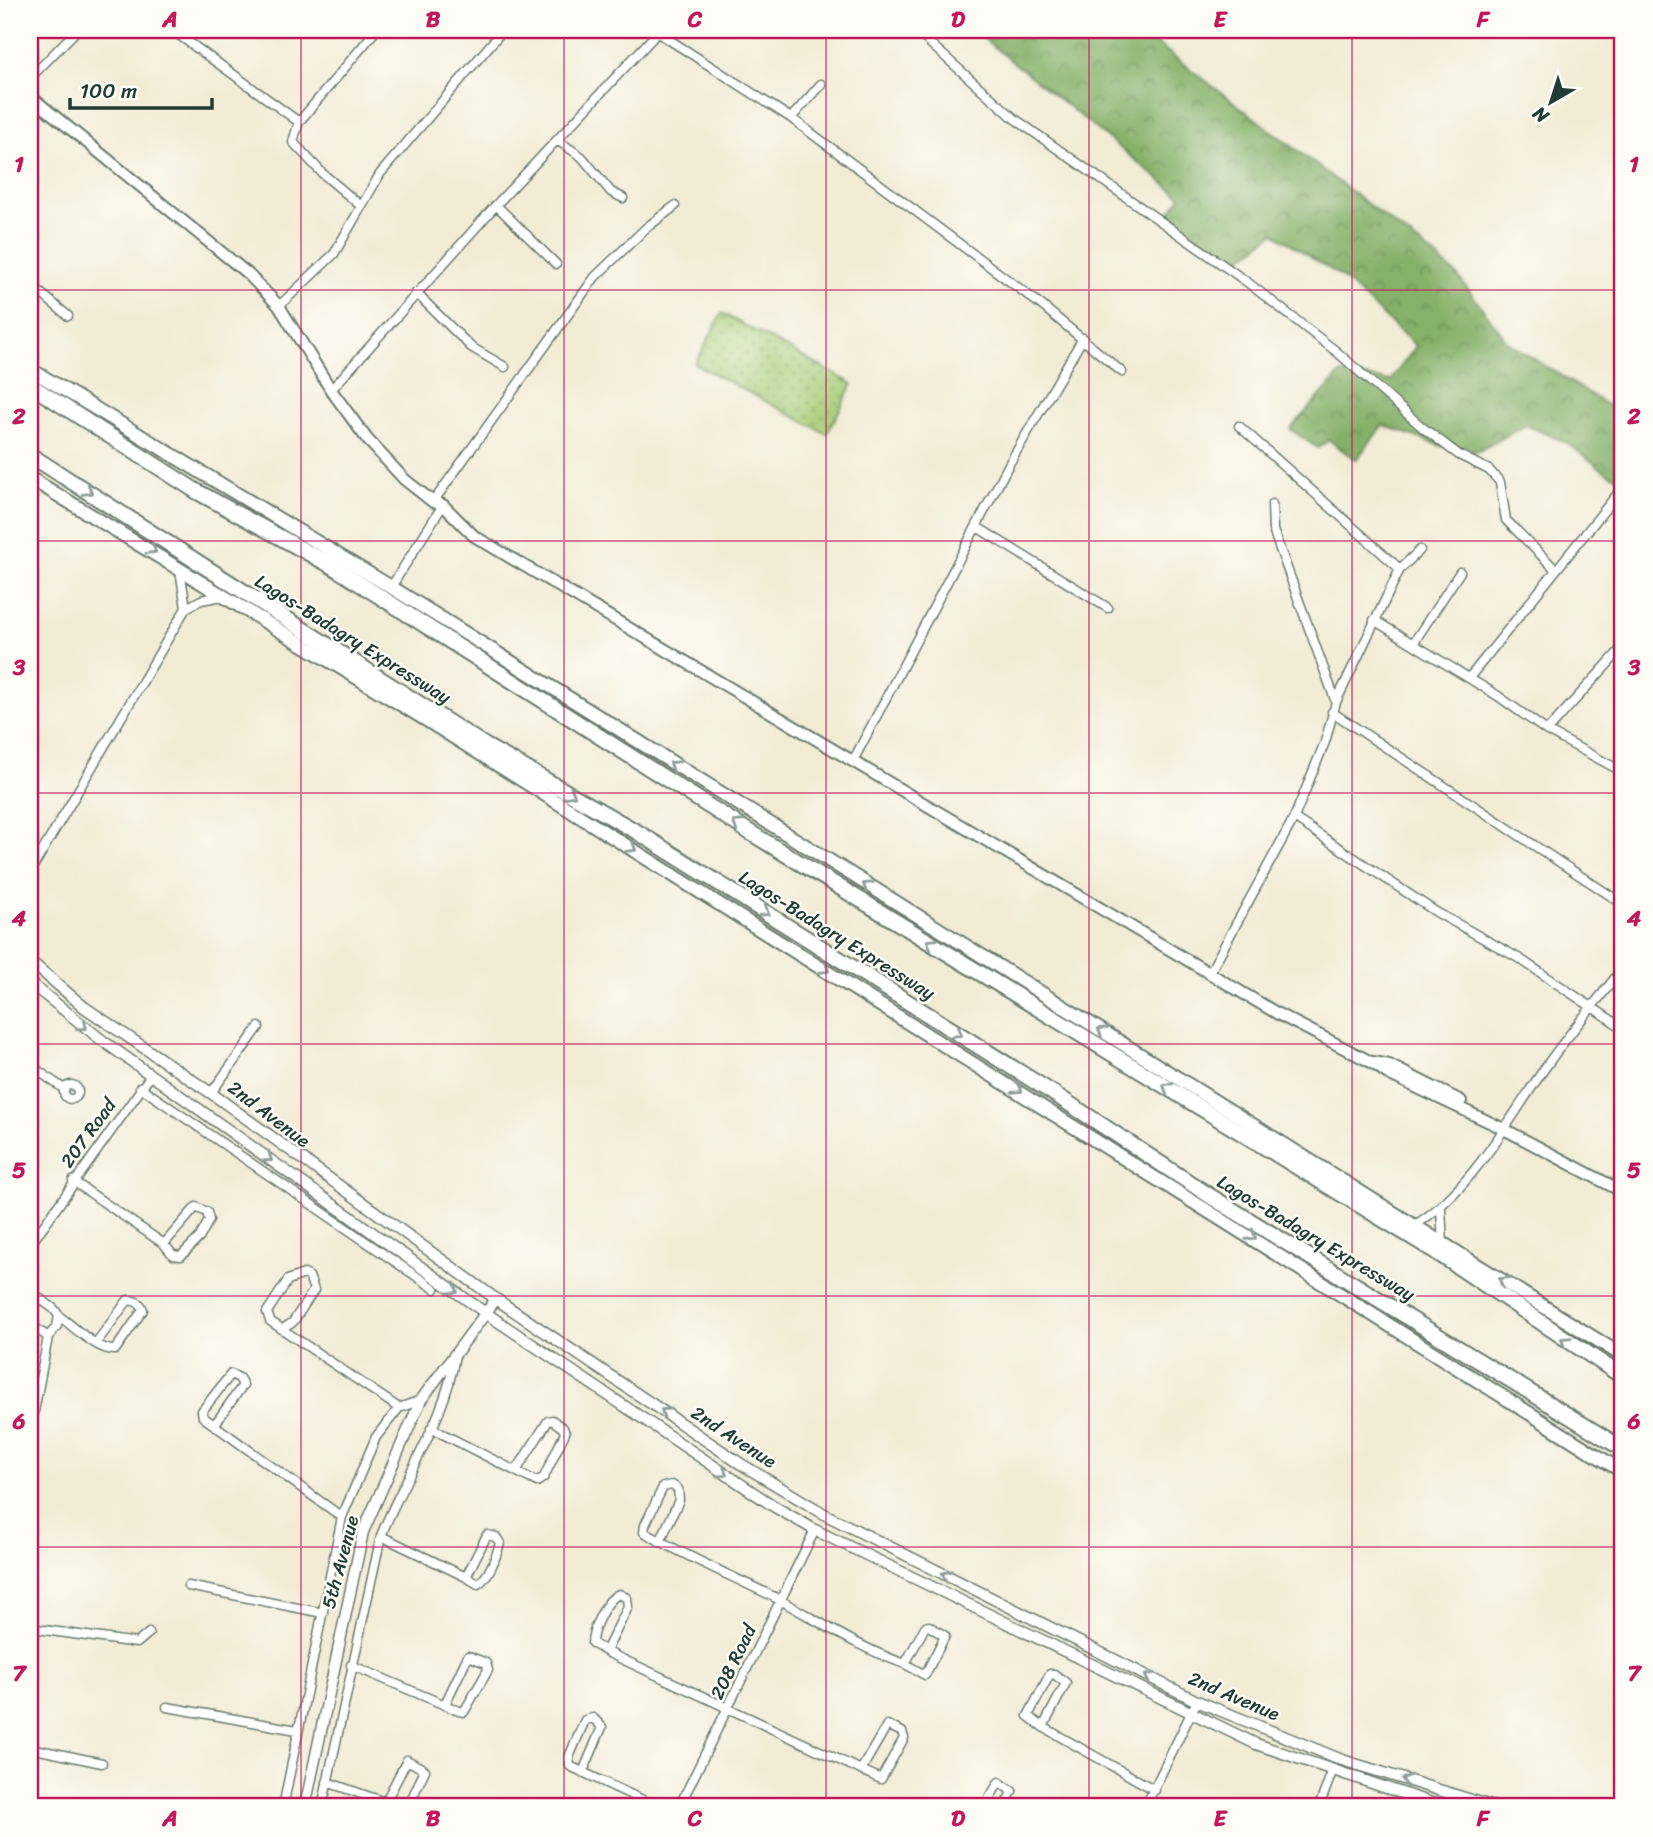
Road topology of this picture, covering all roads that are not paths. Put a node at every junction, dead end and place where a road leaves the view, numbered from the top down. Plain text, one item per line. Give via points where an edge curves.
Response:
1 (77, 30) edge
2 (172, 30) edge
3 (503, 30) edge
4 (915, 30) edge
5 (656, 31) edge
6 (373, 34) dead end
7 (30, 78) edge
8 (821, 84) dead end
9 (30, 96) edge
10 (791, 118) junction
11 (299, 122) junction
12 (556, 139) junction
13 (623, 198) dead end
14 (496, 205) junction
15 (674, 205) dead end
16 (361, 206) junction
17 (556, 264) dead end
18 (30, 284) edge
19 (416, 292) junction
20 (279, 306) junction
21 (68, 316) dead end
22 (1083, 338) junction
23 (505, 367) dead end
24 (30, 369) edge
25 (1122, 372) dead end
26 (30, 385) edge
27 (331, 390) junction
28 (1239, 426) dead end
29 (30, 455) edge
30 (30, 478) edge
31 (1623, 487) edge
32 (438, 504) junction
33 (1272, 505) dead end
34 (977, 527) junction
35 (1420, 550) dead end
36 (179, 567) junction
37 (1400, 569) junction
38 (1555, 569) junction
39 (1460, 572) dead end
40 (391, 587) junction
41 (226, 596) junction
42 (186, 608) junction
43 (1108, 608) dead end
44 (1374, 620) junction
45 (1414, 642) junction
46 (1623, 647) edge
47 (1469, 678) junction
48 (1336, 702) junction
49 (1332, 712) junction
50 (1547, 731) junction
51 (855, 759) junction
52 (1623, 772) edge
53 (1294, 818) junction
54 (30, 872) edge
55 (1623, 904) edge
56 (30, 961) edge
57 (1623, 968) edge
58 (1210, 972) junction
59 (30, 983) edge
60 (1594, 1005) junction
61 (259, 1027) dead end
62 (1623, 1028) edge
63 (30, 1065) edge
64 (151, 1074) junction
65 (140, 1087) junction
66 (64, 1089) dead end
67 (211, 1093) junction
68 (1506, 1127) junction
69 (73, 1181) junction
70 (1623, 1185) edge
71 (1623, 1192) edge
72 (1441, 1209) junction
73 (1415, 1225) junction
74 (164, 1244) junction
75 (1443, 1244) junction
76 (30, 1245) edge
77 (435, 1290) dead end
78 (30, 1291) edge
79 (496, 1299) junction
80 (487, 1314) junction
81 (58, 1316) junction
82 (30, 1324) edge
83 (283, 1329) junction
84 (48, 1337) junction
85 (96, 1343) junction
86 (455, 1354) junction
87 (1623, 1356) edge
88 (1623, 1377) edge
89 (421, 1400) junction
90 (399, 1408) junction
91 (215, 1424) junction
92 (431, 1428) junction
93 (30, 1433) edge
94 (1623, 1449) edge
95 (516, 1471) junction
96 (1623, 1472) edge
97 (342, 1517) junction
98 (815, 1530) junction
99 (381, 1536) junction
100 (660, 1542) junction
101 (466, 1577) junction
102 (188, 1586) dead end
103 (780, 1601) junction
104 (323, 1613) junction
105 (30, 1628) edge
106 (149, 1633) dead end
107 (606, 1651) junction
108 (905, 1664) junction
109 (351, 1665) junction
110 (1197, 1701) junction
111 (444, 1704) junction
112 (167, 1707) dead end
113 (728, 1707) junction
114 (1191, 1714) junction
115 (1043, 1727) junction
116 (297, 1730) junction
117 (30, 1748) edge
118 (102, 1763) dead end
119 (862, 1769) junction
120 (583, 1772) junction
121 (1332, 1772) junction
122 (327, 1782) junction
123 (1155, 1790) junction
124 (386, 1801) junction
125 (283, 1807) edge
126 (305, 1807) edge
127 (322, 1807) edge
128 (399, 1807) edge
129 (408, 1807) edge
130 (658, 1807) edge
131 (678, 1807) edge
132 (984, 1807) edge
133 (1005, 1807) edge
134 (1145, 1807) edge
135 (1319, 1807) edge
136 (1443, 1807) edge
137 (1494, 1807) edge

1 - 7 street
2 - 11 street
3 - 16 street via 388,165
4 - 38 street via 1015,119 1247,282 1337,352 1422,427 1459,455 1489,470 1500,482 1506,520
5 - 10 street
5 - 12 street
6 - 11 street
8 - 10 street
9 - 20 main road via 212,242
10 - 22 street
11 - 16 street via 293,142
12 - 13 street
12 - 14 street
14 - 17 street
14 - 19 street
15 - 32 street via 595,277
16 - 20 street via 334,254
18 - 21 street
19 - 23 street via 471,346
19 - 27 street
20 - 27 main road
22 - 25 street
22 - 34 street
24 - 40 main road
88 -> 26 highway via 1433,1250 751,833 332,566 196,491
27 - 32 main road via 385,458
28 - 37 street
29 -> 94 highway, Lagos-Badagry Expressway via 484,745 639,833 1210,1196
30 -> 36 main road, Lagos-Badagry Expressway
31 - 38 street
32 - 40 street
32 - 51 main road via 474,536
33 - 48 street via 1273,530
34 - 43 street
34 - 51 street
35 - 37 street
36 - 41 main road, Lagos-Badagry Expressway
36 - 42 street
37 - 44 street
38 - 47 street
39 - 45 street
73 -> 40 main road
41 - 42 street
41 -> 96 main road, Lagos-Badagry Expressway via 1185,1193
42 - 54 street
44 - 45 street
44 - 48 street
45 - 47 street
46 - 50 street
47 - 50 street
48 - 49 street
49 - 53 street via 1325,742
49 - 55 street
50 - 52 street
51 - 58 main road via 995,848
53 - 58 street
53 - 60 street via 1436,912
56 - 67 street, 2nd Avenue via 84,1007
57 - 60 street
58 - 68 main road via 1388,1074
59 -> 64 street, 2nd Avenue
60 - 62 street
60 - 68 street
61 - 67 street
63 - 66 street
64 - 65 street, 207 Road
64 -> 80 street, 2nd Avenue
65 - 69 street, 207 Road
65 - 77 street
67 - 79 street, 2nd Avenue
68 - 70 main road
68 - 71 main road
68 - 72 street
69 - 74 street
69 - 76 street, 207 Road
72 - 73 street
72 - 75 street
73 - 75 main road
74 - 74 street via 173,1255 181,1256 209,1220 207,1212 196,1207 189,1212
87 -> 75 main road
78 - 81 street
79 - 80 street, 5th Avenue
110 -> 79 street, 2nd Avenue via 826,1515 741,1464
80 - 86 street, 5th Avenue
80 -> 98 street, 2nd Avenue via 725,1475
81 - 84 street
81 - 85 street
82 - 84 street
83 - 83 street via 314,1290 309,1276 288,1280 267,1312 270,1321
83 - 90 street
84 - 93 street
85 - 85 street via 116,1350 142,1306 128,1300
86 - 89 street, 5th Avenue
86 - 92 street via 447,1395
89 - 90 street
89 - 126 street, 5th Avenue via 363,1532
90 - 97 street via 376,1437
91 - 91 street via 243,1385 231,1374 202,1411 207,1422
91 - 97 street
92 - 95 street
92 - 99 street
95 - 95 street via 548,1420 563,1428 565,1433 540,1481
97 - 104 street
98 - 103 street, 208 Road
98 - 114 street, 2nd Avenue
99 - 101 street
99 - 109 street
100 - 100 street via 679,1500 678,1489 672,1485 663,1488 644,1528
100 - 103 street
101 - 101 street via 478,1584 483,1581 496,1558 500,1543 496,1537 487,1535
102 - 104 street
103 - 108 street via 846,1640
103 - 113 street, 208 Road
104 - 116 street
105 - 106 street via 137,1643
107 - 107 street via 628,1607 627,1598 619,1594 611,1598 592,1634 592,1643
107 - 113 street
108 - 108 street via 927,1674 944,1633 925,1627
109 - 111 street
109 - 122 street
110 - 114 street
137 -> 110 street, 2nd Avenue via 1342,1760
111 - 111 street via 468,1710 488,1670 486,1663 468,1656
112 - 116 street
113 - 119 street
113 - 131 street, 208 Road
114 - 121 street, 2nd Avenue
114 - 123 street
115 - 115 street via 1066,1683 1052,1673 1028,1716
115 - 123 street
116 - 125 street
117 - 118 street
119 - 119 street via 883,1779 904,1738 902,1732 885,1726
120 - 120 street via 602,1727 593,1718 585,1720 569,1757 570,1766
120 - 130 street
121 - 135 street
121 - 136 street, 2nd Avenue
122 - 124 street
122 - 127 street
123 - 134 street
124 - 128 street
124 - 129 street via 407,1760 425,1770
132 - 133 street via 999,1782 1012,1791

